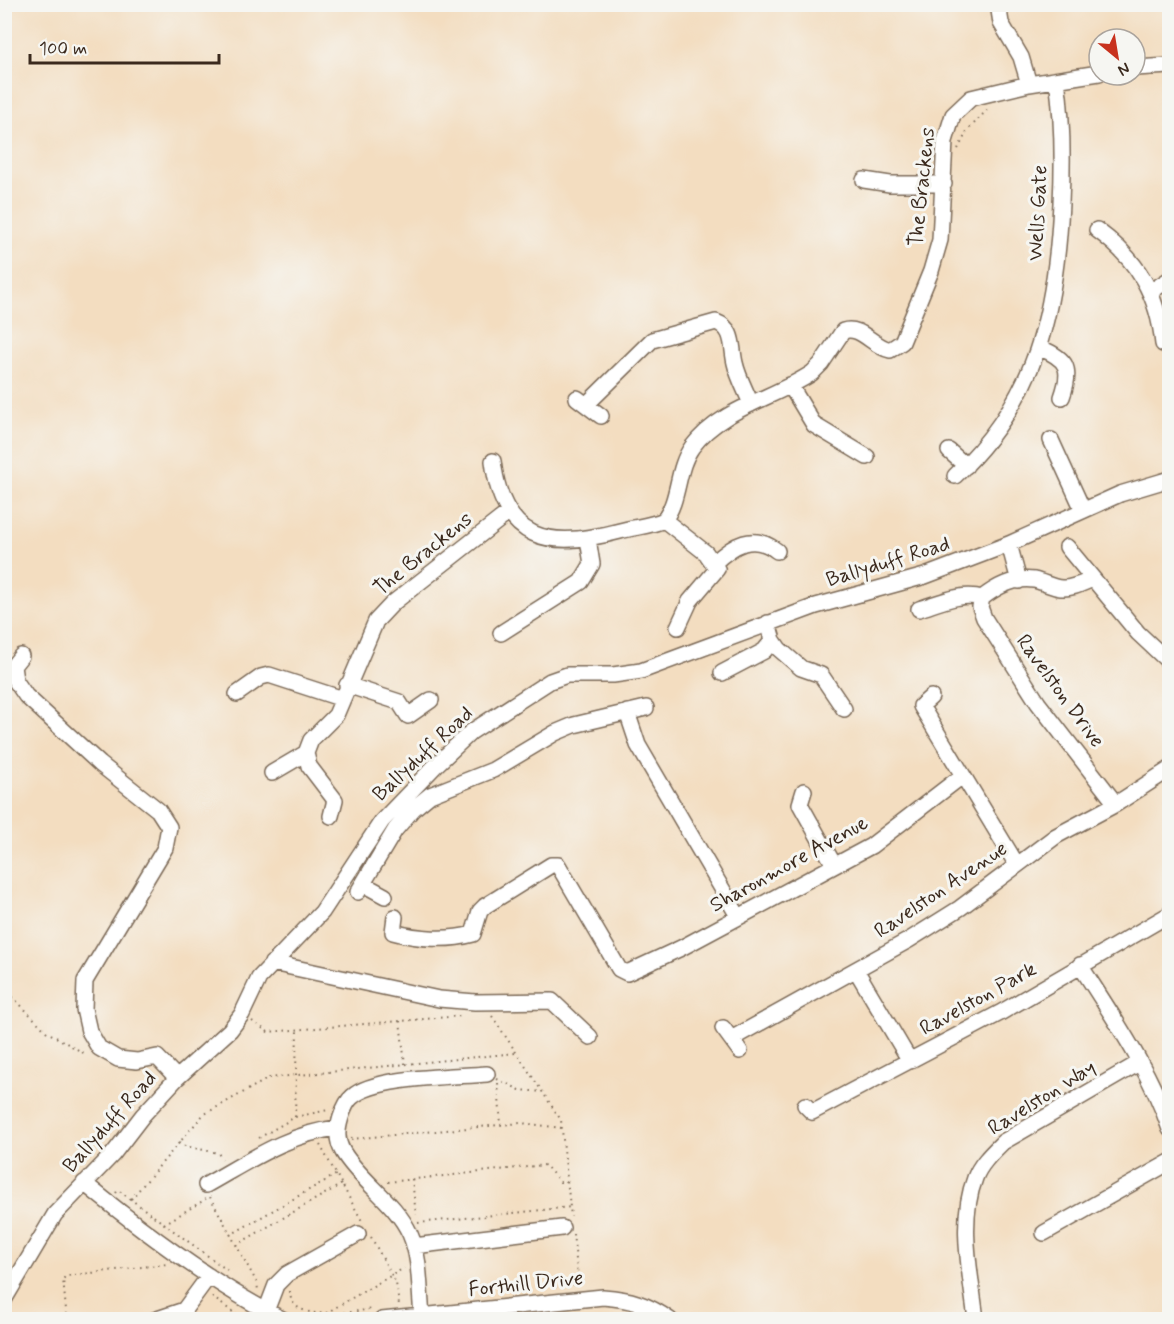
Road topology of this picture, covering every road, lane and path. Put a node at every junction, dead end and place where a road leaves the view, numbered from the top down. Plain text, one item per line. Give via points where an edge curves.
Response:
1 (998, 4) edge
2 (1170, 66) edge
3 (1147, 67) edge
4 (1087, 75) edge
5 (1057, 80) junction
6 (1029, 84) junction
7 (1002, 89) junction
8 (945, 164) junction
9 (864, 180) dead end
10 (944, 184) junction
11 (1097, 230) dead end
12 (1170, 279) edge
13 (1150, 292) junction
14 (1163, 344) dead end
15 (1040, 348) junction
16 (790, 385) junction
17 (1062, 397) dead end
18 (752, 404) junction
19 (601, 416) dead end
20 (1052, 440) dead end
21 (949, 451) dead end
22 (867, 457) dead end
23 (493, 461) dead end
24 (1170, 479) edge
25 (1083, 510) junction
26 (508, 513) junction
27 (664, 520) junction
28 (588, 539) junction
29 (1009, 544) junction
30 (1067, 547) dead end
31 (777, 551) dead end
32 (714, 563) junction
33 (1093, 579) junction
34 (1018, 581) junction
35 (982, 598) junction
36 (919, 609) dead end
37 (768, 623) junction
38 (678, 627) dead end
39 (501, 633) dead end
40 (773, 640) junction
41 (21, 656) dead end
42 (1170, 663) edge
43 (722, 673) dead end
44 (345, 692) junction
45 (237, 694) dead end
46 (932, 697) dead end
47 (431, 700) dead end
48 (646, 708) dead end
49 (844, 709) dead end
50 (627, 712) junction
51 (306, 753) junction
52 (1170, 769) edge
53 (273, 773) dead end
54 (962, 776) junction
55 (804, 792) dead end
56 (1116, 804) junction
57 (331, 816) dead end
58 (1017, 865) junction
59 (834, 866) junction
60 (385, 896) dead end
61 (1170, 914) edge
62 (738, 916) junction
63 (395, 917) dead end
64 (272, 963) junction
65 (1080, 965) junction
66 (856, 970) junction
67 (490, 1013) dead end
68 (242, 1014) junction
69 (467, 1015) dead end
70 (400, 1021) junction
71 (297, 1030) junction
72 (590, 1037) dead end
73 (731, 1039) dead end
74 (517, 1053) junction
75 (910, 1061) junction
76 (1139, 1063) junction
77 (405, 1064) junction
78 (296, 1075) junction
79 (492, 1077) junction
80 (177, 1078) junction
81 (543, 1092) junction
82 (805, 1106) dead end
83 (295, 1117) dead end
84 (501, 1125) junction
85 (562, 1128) junction
86 (1170, 1129) edge
87 (312, 1130) junction
88 (338, 1134) junction
89 (179, 1141) junction
90 (222, 1159) dead end
91 (1170, 1162) edge
92 (337, 1174) junction
93 (412, 1179) junction
94 (568, 1181) junction
95 (84, 1183) junction
96 (342, 1184) junction
97 (372, 1186) junction
98 (208, 1191) junction
99 (131, 1199) junction
100 (110, 1203) junction
101 (571, 1207) junction
102 (410, 1223) junction
103 (164, 1224) junction
104 (568, 1224) junction
105 (1044, 1233) dead end
106 (358, 1234) dead end
107 (230, 1235) junction
108 (236, 1245) junction
109 (417, 1250) junction
110 (168, 1263) dead end
111 (230, 1272) dead end
112 (392, 1275) junction
113 (209, 1276) junction
114 (578, 1278) dead end
115 (249, 1286) dead end
116 (258, 1291) junction
117 (4, 1300) edge
118 (529, 1304) junction
119 (399, 1305) dead end
120 (267, 1308) junction
121 (324, 1314) dead end
122 (422, 1315) junction
123 (582, 1315) dead end
124 (67, 1320) edge
125 (154, 1320) edge
126 (284, 1320) edge
127 (382, 1320) edge
128 (533, 1320) edge
129 (670, 1320) edge
130 (976, 1320) edge

1 - 6 street via 1001,23 1021,57
2 - 3 street
4 - 5 street, The Brackens
5 - 6 street, The Brackens
5 - 15 street, Wells Gate via 1063,150 1059,234 1056,274
6 - 7 street, The Brackens
7 - 8 path via 995,103 968,130 955,156
7 - 8 street, The Brackens via 971,98 953,115 947,128
8 - 10 street, The Brackens
9 - 10 street
10 - 16 street, The Brackens via 940,240 902,342 890,350 858,331 843,330 821,364
11 - 13 street via 1119,245
12 - 13 street
13 - 14 street via 1160,315
15 - 17 street via 1062,359 1067,369 1069,378
15 - 21 street, Wells Gate via 996,433 961,471
16 - 18 street, The Brackens
16 - 22 street via 814,425
18 - 19 street via 734,363 730,334 716,322 652,340 582,401
18 - 27 street, The Brackens via 719,421 691,448
20 - 25 street
23 - 26 street via 496,485
24 - 25 street, Ballyduff Road
25 - 29 street, Ballyduff Road
26 - 28 street via 546,539
26 - 44 street, The Brackens via 382,612
27 - 28 street
27 - 32 street via 696,543
28 - 39 street via 592,564 581,582
29 - 34 street
29 - 37 street, Ballyduff Road via 925,576
30 - 33 street
31 - 32 street via 760,541 747,541
32 - 38 street via 717,569 690,601
33 - 34 street via 1060,588 1032,580
33 - 42 street via 1138,633
34 - 35 street
35 - 36 street via 959,597
35 - 56 street, Ravelston Drive via 980,607 990,630 1038,703
37 - 40 street
37 - 64 street, Ballyduff Road via 641,671 567,675 531,692 481,725 382,822 322,912
40 - 43 street via 764,651
40 - 49 street via 789,660 821,675
41 - 80 street via 14,666 15,680 26,696 100,764 158,810 169,827 165,849 85,981 84,1008 89,1031 99,1048 118,1059 157,1057
44 - 45 street via 269,675
44 - 47 street via 399,702 408,716
44 - 51 street, The Brackens via 336,715 311,740
46 - 54 street via 921,706
48 - 50 street
50 - 60 street via 564,729 493,770 430,795 395,830 361,888
50 - 62 street via 638,745
51 - 53 street
51 - 57 street via 309,766 342,796
52 - 56 street, Ravelston Avenue
54 - 58 street
54 - 59 street, Sharonmore Avenue via 871,846
55 - 59 street via 800,804
56 - 58 street, Ravelston Avenue via 1056,836
58 - 66 street, Ravelston Avenue via 960,908
59 - 62 street, Sharonmore Avenue
61 - 65 street, Ravelston Park
62 - 63 street, Sharonmore Avenue via 627,973 619,969 558,865 551,865 485,906 473,934 412,937 393,932
64 - 68 street, Ballyduff Road via 259,978
64 - 72 street via 439,999 552,1001
65 - 75 street, Ravelston Park
65 - 76 street
66 - 73 street, Ravelston Avenue
66 - 75 street
67 - 74 path
68 - 71 path via 268,1032
68 - 80 street, Ballyduff Road
69 - 70 path
70 - 71 path
70 - 77 path
71 - 78 path
74 - 77 path
74 - 81 path
75 - 82 street, Ravelston Park via 812,1112
76 - 86 street
76 - 130 street, Ravelston Way via 1003,1142 975,1176 967,1211
77 - 78 path
78 - 83 path
78 - 89 path via 269,1078 203,1116
79 - 81 path via 520,1090
79 - 84 path
79 - 88 street via 402,1080 371,1088 352,1097
80 - 95 street, Ballyduff Road
81 - 85 path
84 - 85 path
84 - 88 path
85 - 94 path
87 - 88 street
87 - 92 path
87 - 98 street via 285,1141
88 - 97 street via 349,1159
89 - 90 path via 185,1146 218,1153
89 - 99 path
91 - 105 street
92 - 96 path
92 - 107 path
93 - 94 path via 545,1165 560,1182
93 - 97 path
93 - 102 path
94 - 101 path
95 - 100 street
95 - 117 street, Ballyduff Road via 55,1214
96 - 108 path
96 - 112 path
97 - 102 street
98 - 103 path
98 - 107 path
99 - 100 path via 118,1190
99 - 103 path
100 - 113 street
101 - 102 path
101 - 104 path
102 - 109 street
102 - 109 path
103 - 111 path
104 - 109 street
104 - 114 path
106 - 120 street via 286,1274 276,1285
107 - 108 path
108 - 116 path
109 - 112 path
109 - 122 street
110 - 124 path via 66,1276 63,1279
112 - 119 path
112 - 121 path
113 - 120 street
113 - 125 street via 184,1310
115 - 116 path
116 - 120 path
118 - 122 street, Forthill Drive
118 - 128 street
118 - 129 street, Forthill Drive via 603,1297 630,1299 650,1306
120 - 126 street
122 - 127 street, Forthill Drive
123 - 128 path

